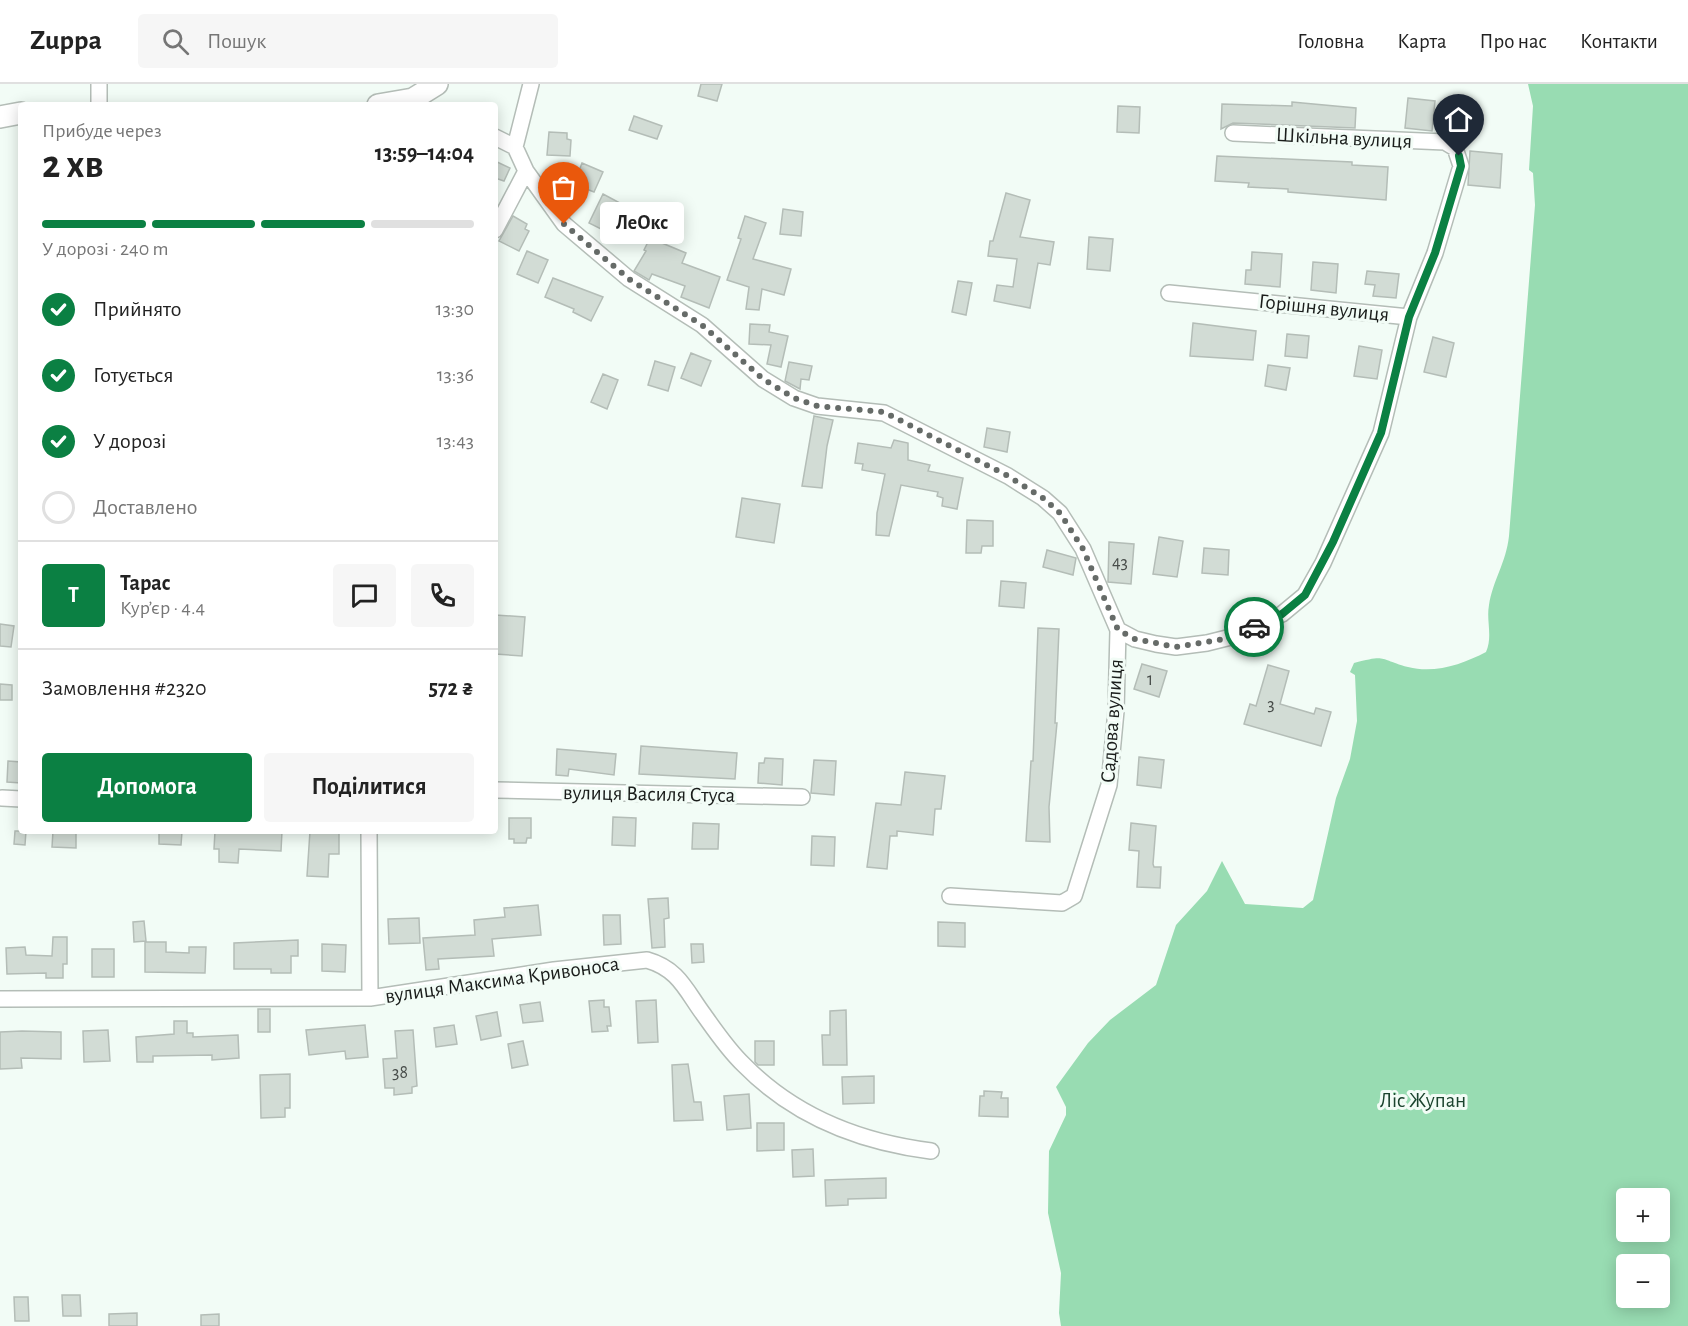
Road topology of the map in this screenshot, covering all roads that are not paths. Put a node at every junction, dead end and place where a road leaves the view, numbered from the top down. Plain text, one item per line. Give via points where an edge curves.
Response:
1 (99, 84) edge
2 (437, 84) edge
3 (531, 84) edge
4 (99, 102) edge
5 (419, 102) edge
6 (18, 114) edge
7 (0, 117) edge
8 (1233, 133) dead end
9 (498, 138) edge
10 (515, 147) junction
11 (525, 171) junction
12 (498, 224) edge
13 (1169, 293) dead end
14 (1409, 317) junction
15 (1118, 630) junction
16 (498, 790) edge
17 (802, 797) dead end
18 (2, 798) dead end
19 (18, 799) edge
20 (369, 834) edge
21 (950, 896) dead end
22 (370, 998) junction
23 (0, 999) edge
24 (931, 1151) dead end

1 - 4 street
2 - 5 main road
3 - 10 street
6 - 7 main road
8 - 14 street, Шкільна вулиця via 1445,142 1455,148 1461,166 1435,253
9 - 10 street
10 - 11 street
11 - 12 street
11 - 15 street via 564,224 629,279 702,325 763,379 794,398 817,406 884,412 1043,498 1060,513 1083,549
13 - 14 street, Горішня вулиця
14 - 15 street, Горішня вулиця via 1381,433 1305,595 1282,614 1239,635 1207,643 1176,647 1135,639
15 - 21 street, Садова вулиця via 1110,784 1074,896 1062,903
16 - 17 street, вулиця Василя Стуса
18 - 19 street
20 - 22 street
22 - 23 street, вулиця Максима Кривоноса
22 - 24 street, вулиця Максима Кривоноса via 554,970 647,960 662,964 687,987 702,1014 743,1065 781,1098 836,1129 892,1146

